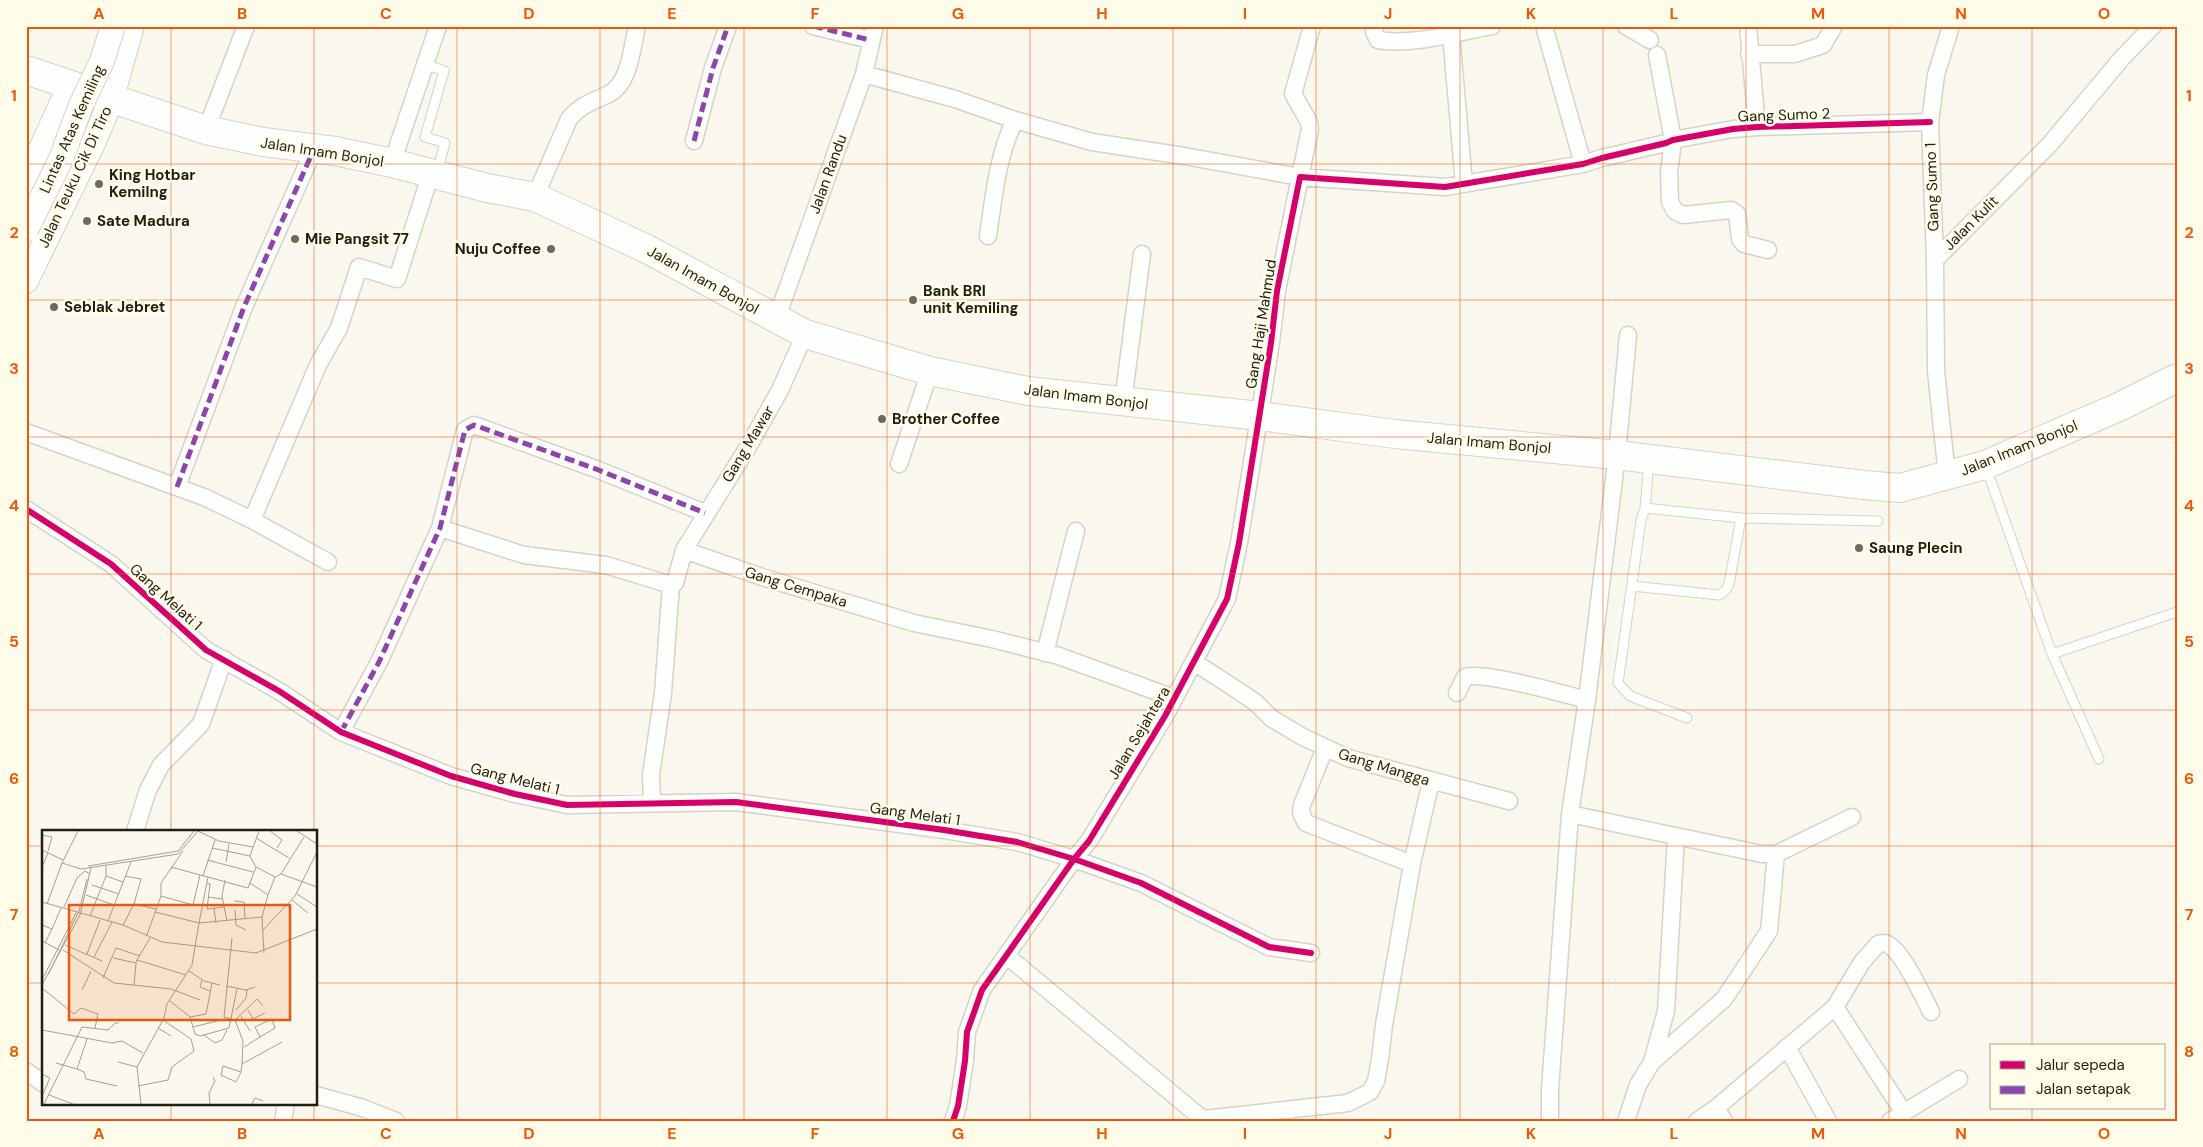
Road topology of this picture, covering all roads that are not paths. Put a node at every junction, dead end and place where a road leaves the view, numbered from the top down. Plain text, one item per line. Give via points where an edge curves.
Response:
1 (113, 26) edge
2 (132, 26) edge
3 (246, 26) edge
4 (438, 26) edge
5 (637, 26) edge
6 (728, 26) edge
7 (813, 26) edge
8 (1312, 26) edge
9 (1375, 26) edge
10 (1492, 26) edge
11 (1544, 26) edge
12 (1626, 26) edge
13 (1748, 26) edge
14 (1834, 26) edge
15 (1951, 26) edge
16 (2154, 26) edge
17 (873, 33) edge
18 (1451, 34) junction
19 (1650, 40) dead end
20 (1749, 54) junction
21 (1657, 55) dead end
22 (426, 64) junction
23 (26, 70) edge
24 (864, 74) junction
25 (70, 86) junction
26 (111, 100) junction
27 (1015, 120) junction
28 (1930, 122) junction
29 (1757, 127) junction
30 (206, 130) junction
31 (1673, 140) junction
32 (694, 141) dead end
33 (314, 148) junction
34 (392, 163) junction
35 (1583, 164) junction
36 (434, 174) junction
37 (1300, 177) junction
38 (26, 182) edge
39 (1464, 184) junction
40 (535, 197) junction
41 (26, 224) edge
42 (26, 230) edge
43 (988, 236) dead end
44 (43, 246) junction
45 (1768, 250) dead end
46 (1142, 254) dead end
47 (1935, 260) junction
48 (26, 281) edge
49 (776, 320) junction
50 (805, 334) junction
51 (1628, 335) dead end
52 (930, 371) junction
53 (2177, 378) edge
54 (1123, 402) junction
55 (1260, 416) junction
56 (26, 432) edge
57 (1617, 455) junction
58 (1649, 459) junction
59 (899, 464) dead end
60 (1985, 465) junction
61 (1947, 476) junction
62 (178, 487) junction
63 (1645, 508) junction
64 (26, 509) edge
65 (706, 513) junction
66 (1741, 518) junction
67 (252, 520) junction
68 (1878, 521) dead end
69 (440, 528) junction
70 (1076, 531) dead end
71 (684, 550) junction
72 (328, 562) dead end
73 (671, 585) junction
74 (1632, 586) junction
75 (2177, 612) edge
76 (1045, 653) junction
77 (2052, 654) junction
78 (224, 659) junction
79 (1194, 662) junction
80 (1457, 693) dead end
81 (1174, 698) junction
82 (1587, 700) junction
83 (1687, 718) dead end
84 (341, 732) junction
85 (1325, 748) junction
86 (2098, 759) dead end
87 (1431, 781) junction
88 (1510, 801) dead end
89 (652, 802) junction
90 (1570, 814) junction
91 (1852, 817) dead end
92 (135, 830) edge
93 (1676, 836) junction
94 (1776, 854) junction
95 (1074, 859) junction
96 (1412, 864) junction
97 (1311, 953) dead end
98 (1007, 956) junction
99 (1835, 1007) junction
100 (1931, 1012) dead end
101 (1787, 1048) junction
102 (1652, 1062) junction
103 (26, 1071) edge
104 (1959, 1079) dead end
105 (42, 1083) edge
106 (318, 1096) edge
107 (286, 1104) edge
108 (1720, 1114) edge
109 (1897, 1117) edge
110 (1204, 1120) edge
111 (283, 1121) edge
112 (396, 1121) edge
113 (953, 1121) edge
114 (1550, 1121) edge
115 (1626, 1121) edge
116 (1697, 1121) edge
117 (1828, 1121) edge

1 - 42 street, Lintas Atas Kemiling, bridge via 61,159
2 - 26 street, Jalan Teuku Cik Di Tiro
3 - 30 street
4 - 22 street
5 - 40 street via 620,86 588,103 569,119
6 - 32 street
7 - 17 street
8 - 37 street, Gang Haji Mahmud via 1293,94 1310,129
9 - 18 street via 1378,40 1392,42
10 - 18 street
11 - 35 street
12 - 19 street
13 - 20 street
14 - 20 street via 1824,45 1796,54
15 - 28 street, Gang Sumo 1 via 1936,75
16 - 47 street, Jalan Kulit via 2122,58 2050,144
17 - 24 street, Jalan Randu
18 - 39 street
20 - 29 street
21 - 31 street
22 - 34 street
22 - 36 lane via 444,71 425,137 445,143
23 - 25 highway, Jalan Imam Bonjol
24 - 27 street, Gang Sumo 2 via 955,99
24 - 49 street, Jalan Randu
25 - 26 highway, Jalan Imam Bonjol
25 - 38 street
26 - 30 highway, Jalan Imam Bonjol
26 - 44 street, Jalan Teuku Cik Di Tiro
27 - 37 street, Gang Sumo 2 via 1092,142
27 - 43 street via 997,172
28 - 29 street, Gang Sumo 2
28 - 47 street, Gang Sumo 1
29 - 31 street, Gang Sumo 2
30 - 33 highway, Jalan Imam Bonjol
31 - 35 street, Gang Sumo 2
31 - 45 street via 1669,173 1670,202 1675,211 1683,215 1731,210 1736,214 1740,239 1744,244
33 - 34 highway, Jalan Imam Bonjol
33 - 62 street via 244,307
34 - 36 highway, Jalan Imam Bonjol
35 - 39 street, Gang Sumo 2
36 - 40 highway, Jalan Imam Bonjol
36 - 67 street via 397,279 359,266 338,328 318,365
37 - 39 street, Gang Sumo 2 via 1431,187
37 - 55 street, Gang Haji Mahmud via 1277,291
40 - 49 highway, Jalan Imam Bonjol via 647,249
41 - 44 street via 37,228
44 - 48 street, Jalan Teuku Cik Di Tiro
46 - 54 street
47 - 61 street, Jalan Kulit via 1936,371
49 - 50 highway, Jalan Imam Bonjol
50 - 52 highway, Jalan Imam Bonjol
50 - 65 street, Gang Mawar via 780,390
51 - 57 street
52 - 54 highway, Jalan Imam Bonjol via 1028,390
52 - 59 street
53 - 60 highway, Jalan Imam Bonjol
54 - 55 highway, Jalan Imam Bonjol
55 - 57 highway, Jalan Imam Bonjol via 1394,434
55 - 79 street, Jalan Sejahtera via 1227,599
56 - 62 street
57 - 58 highway, Jalan Imam Bonjol
57 - 82 street
58 - 61 highway, Jalan Imam Bonjol via 1900,488
58 - 63 lane
60 - 61 highway, Jalan Imam Bonjol
60 - 77 lane
62 - 67 street
63 - 66 lane
63 - 74 lane
64 - 78 street, Gang Melati 1 via 111,564 206,650
65 - 69 street via 474,425 465,430
65 - 71 street, Gang Mawar
66 - 68 lane
66 - 74 lane via 1729,584 1719,595
67 - 72 street
69 - 73 street via 524,555 606,565
69 - 84 street via 379,662
70 - 76 street
71 - 73 street via 675,583
71 - 76 street, Gang Cempaka via 914,624
73 - 89 street via 663,693 651,774
74 - 83 lane via 1618,683 1630,696
75 - 77 lane
76 - 81 street, Gang Cempaka
77 - 86 lane
78 - 84 street, Gang Melati 1
78 - 92 street via 202,724 161,765 148,790
79 - 81 street, Jalan Sejahtera
79 - 85 street, Gang Mangga via 1255,702 1271,718
80 - 82 street via 1465,677 1470,675
81 - 95 street, Jalan Sejahtera via 1089,841
82 - 90 street
84 - 89 street, Gang Melati 1 via 451,776 516,794 567,805
85 - 87 street, Gang Mangga via 1348,758
85 - 96 street via 1302,805 1301,813 1306,823
87 - 88 street, Gang Mangga
87 - 96 street
89 - 95 street, Gang Melati 1 via 736,802 944,830 1017,842
90 - 93 street
90 - 114 street via 1552,1050
91 - 94 street
93 - 94 street
93 - 102 street via 1666,1011
94 - 102 street via 1769,931 1724,999
95 - 97 street, Gang Melati 1 via 1141,883 1269,947
95 - 98 street, Jalan Sejahtera
96 - 110 street via 1376,1081 1370,1092 1348,1103
98 - 110 street
98 - 113 street, Jalan Sejahtera via 982,990 966,1032 965,1060
99 - 100 street via 1862,962 1878,944 1885,942 1907,967
99 - 101 street
99 - 109 street
101 - 108 street
101 - 117 street
102 - 115 street via 1638,1085
103 - 105 street
104 - 109 street
106 - 112 street
107 - 111 street
108 - 116 street

